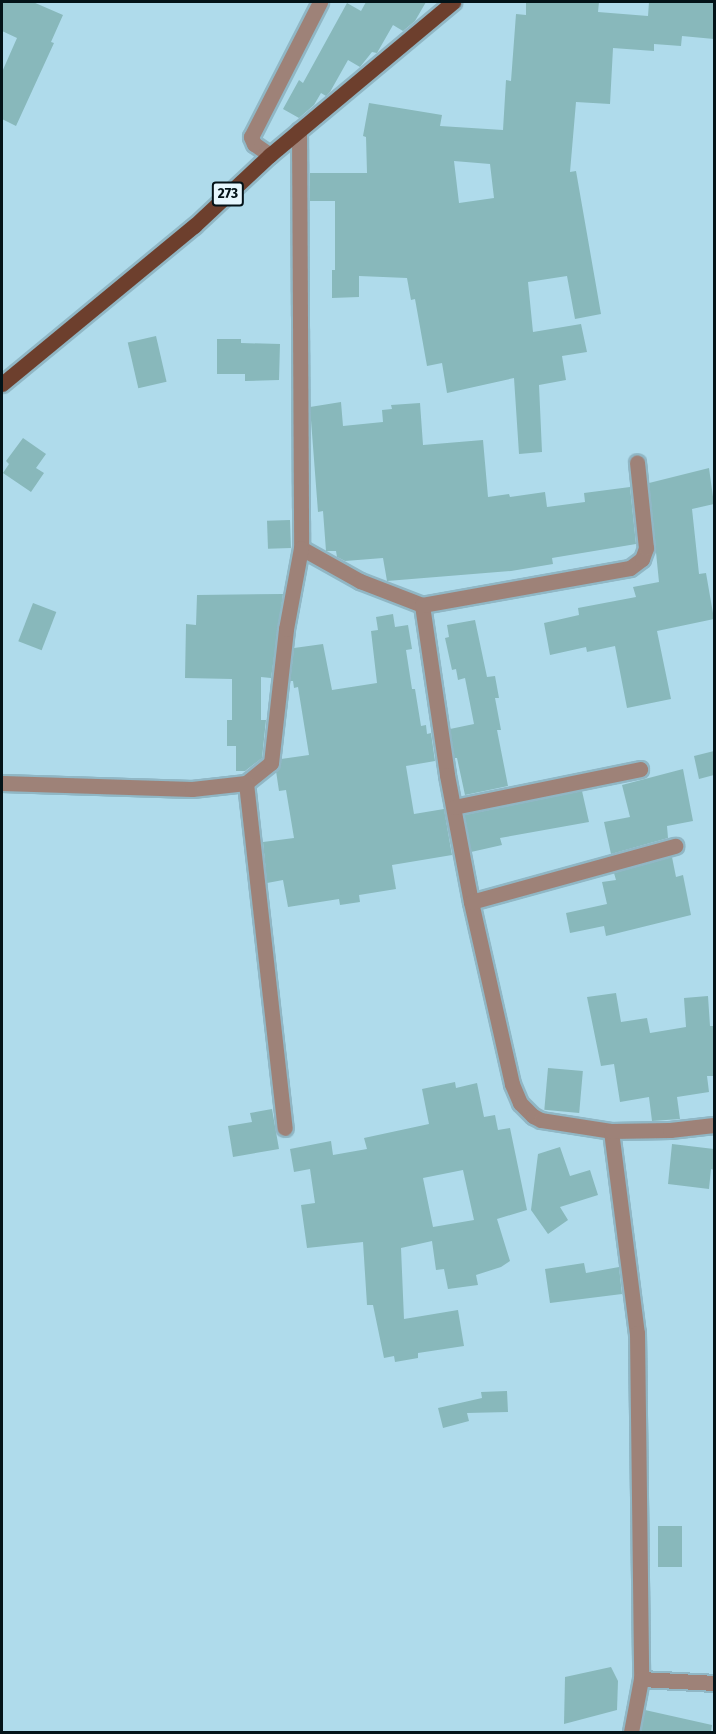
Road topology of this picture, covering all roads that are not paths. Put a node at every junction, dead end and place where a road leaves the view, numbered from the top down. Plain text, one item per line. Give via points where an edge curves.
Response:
1 (320, 2) edge
2 (453, 2) edge
3 (299, 130) junction
4 (270, 155) junction
5 (2, 384) edge
6 (637, 462) dead end
7 (301, 548) junction
8 (422, 605) junction
9 (640, 769) dead end
10 (2, 783) edge
11 (246, 783) junction
12 (454, 807) junction
13 (675, 846) dead end
14 (471, 902) junction
15 (714, 1125) edge
16 (285, 1128) dead end
17 (611, 1131) junction
18 (641, 1679) junction
19 (714, 1683) edge
20 (631, 1732) edge

1 - 4 street via 251,137 254,144
2 - 3 main road, 273
3 - 4 main road, 273
3 - 7 street
4 - 5 main road, 273 via 194,226
6 - 8 street via 646,548 642,559 630,568
7 - 8 street via 360,581
7 - 11 street via 286,629 271,763
8 - 12 street
9 - 12 street
10 - 11 street via 192,789
11 - 16 street
12 - 14 street
13 - 14 street
14 - 17 street via 512,1084 520,1103 541,1120
15 - 17 street
17 - 18 street via 637,1333
18 - 19 street
18 - 20 street

